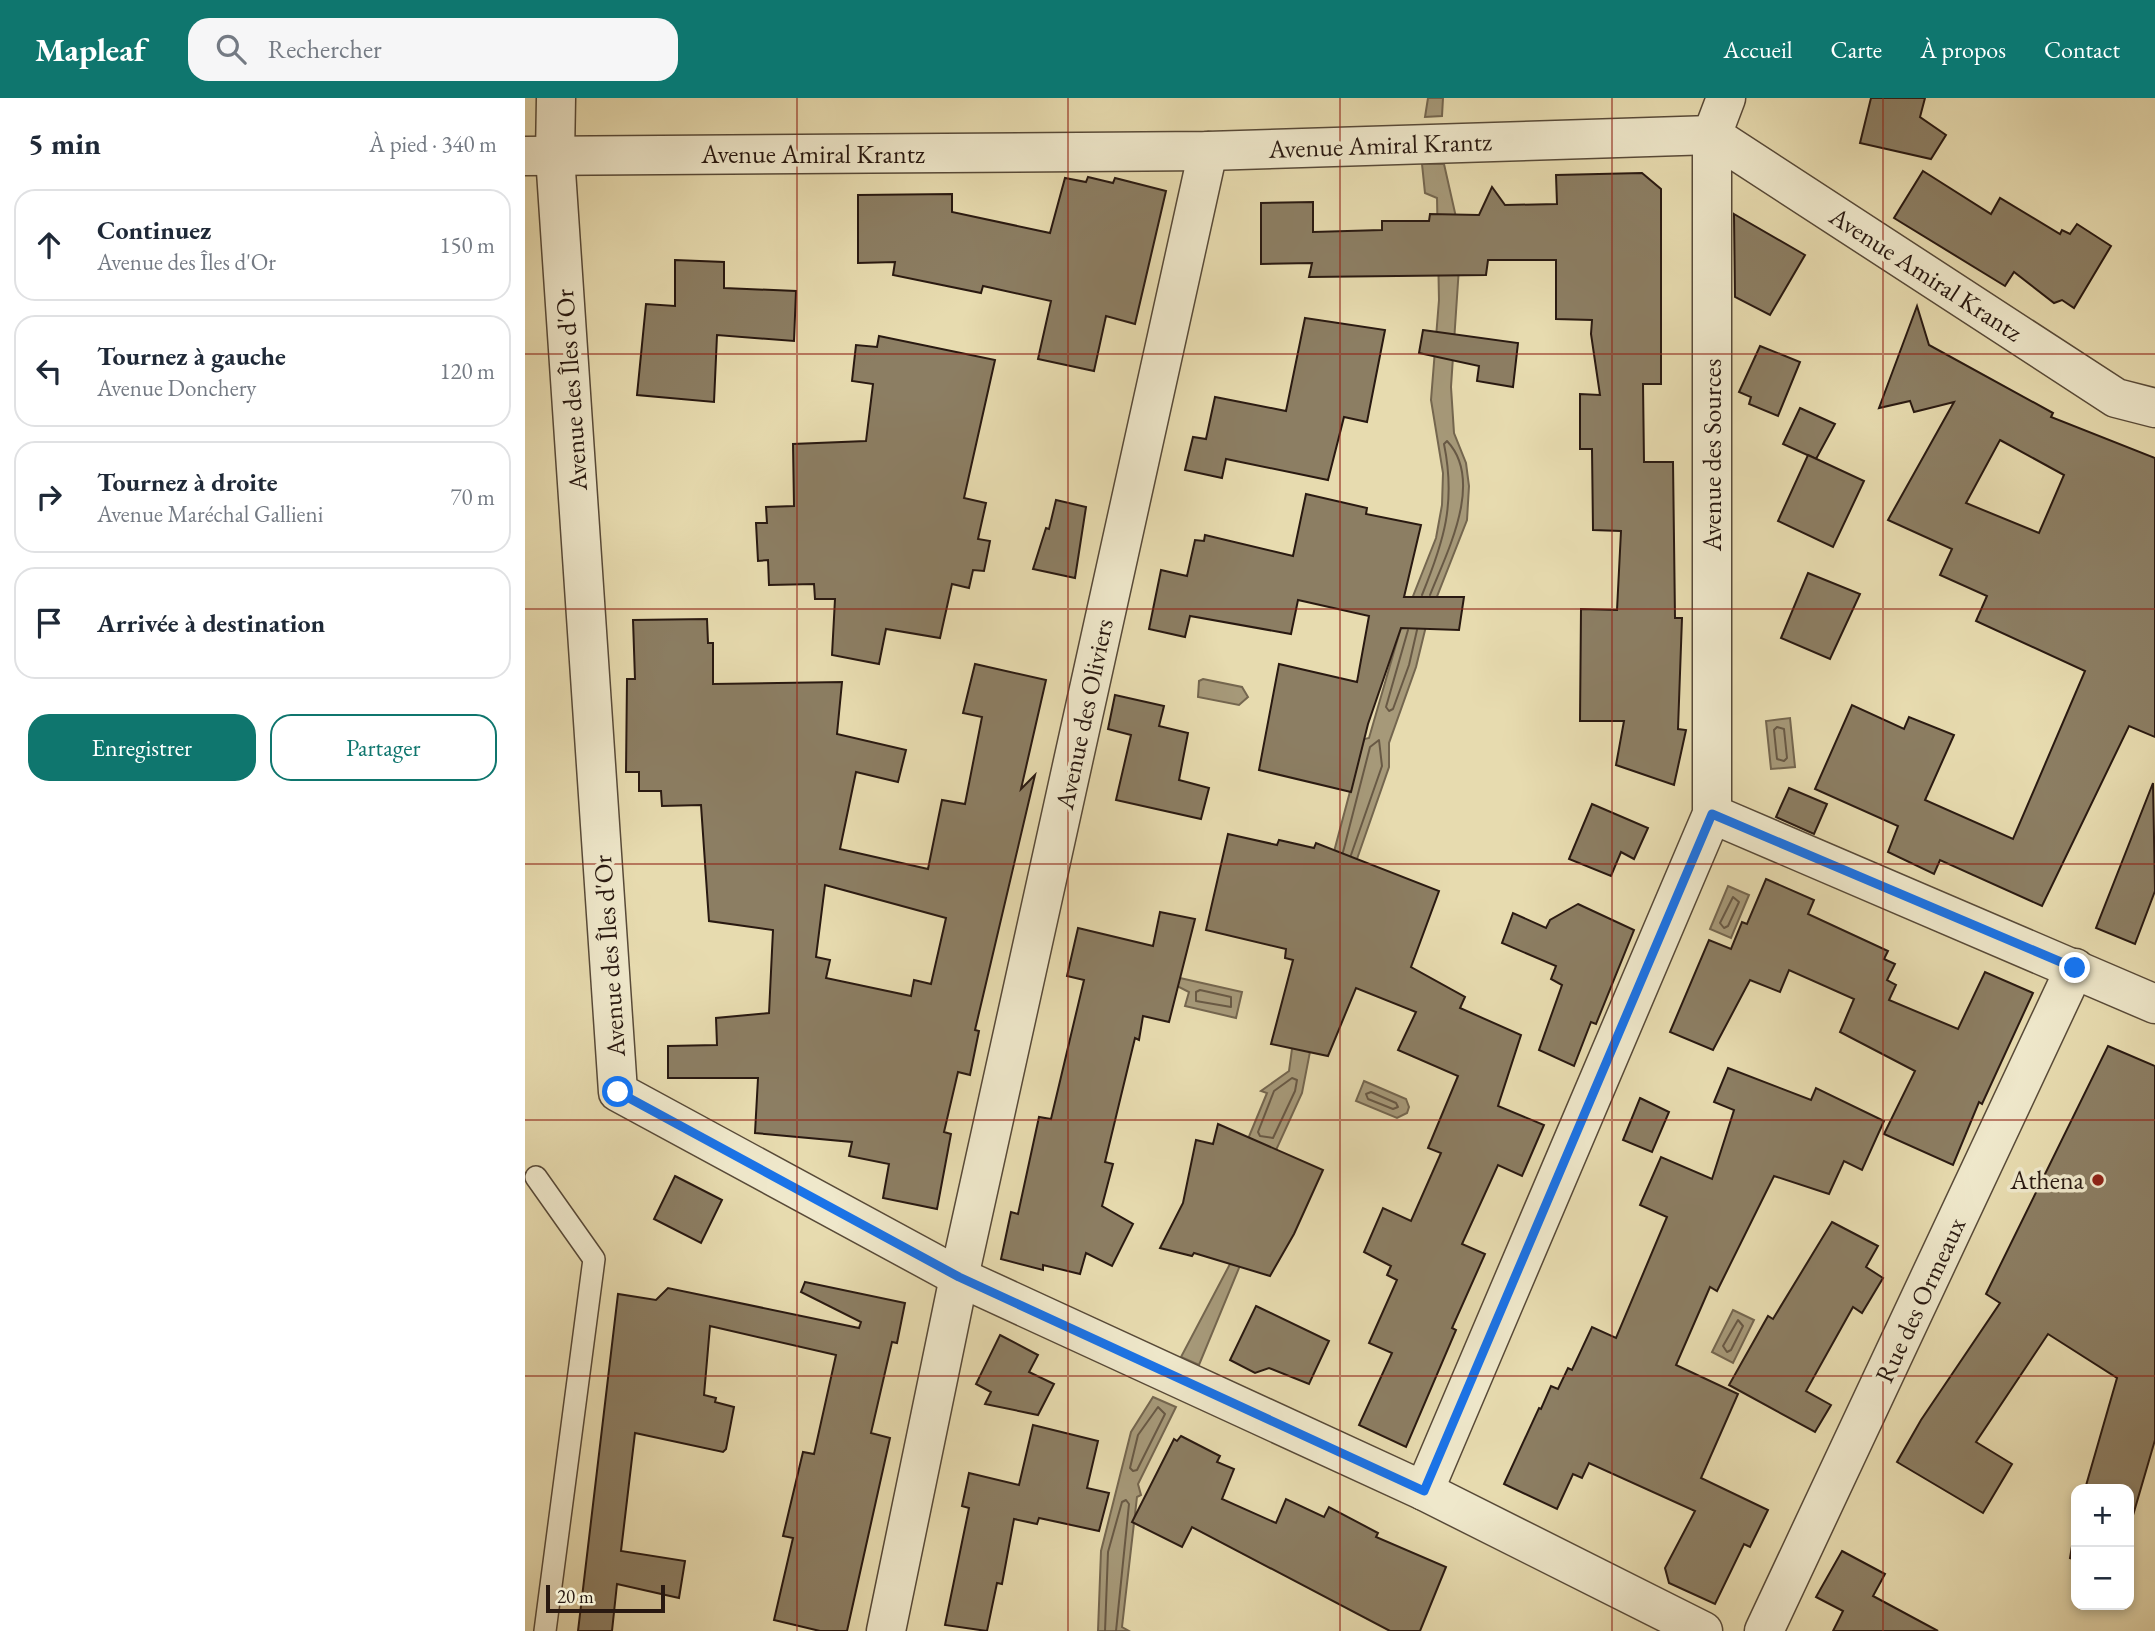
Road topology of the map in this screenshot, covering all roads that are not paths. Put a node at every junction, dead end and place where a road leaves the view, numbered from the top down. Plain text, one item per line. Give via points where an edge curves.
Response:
1 (556, 98) edge
2 (1726, 98) edge
3 (1712, 135) junction
4 (1208, 151) junction
5 (540, 156) edge
6 (2155, 408) edge
7 (1712, 814) junction
8 (2075, 968) junction
9 (2155, 1004) edge
10 (535, 1177) dead end
11 (959, 1277) junction
12 (1424, 1491) junction
13 (545, 1631) edge
14 (886, 1631) edge
15 (1703, 1631) edge
16 (1764, 1631) edge

1 - 5 street
2 - 3 street, Avenue des Sources
3 - 4 street, Avenue Amiral Krantz
3 - 6 street, Avenue Amiral Krantz via 2116,398
3 - 7 street, Avenue des Sources
4 - 5 street, Avenue Amiral Krantz
4 - 11 street, Avenue des Oliviers
5 - 11 street, Avenue des Îles d'Or via 618,1092
7 - 8 street
7 - 12 street
8 - 9 street
8 - 16 street, Rue des Ormeaux
10 - 13 lane via 594,1259
11 - 12 street, Avenue des Îles d'Or
11 - 14 street, Avenue des Oliviers
12 - 15 street, Avenue des Îles d'Or

